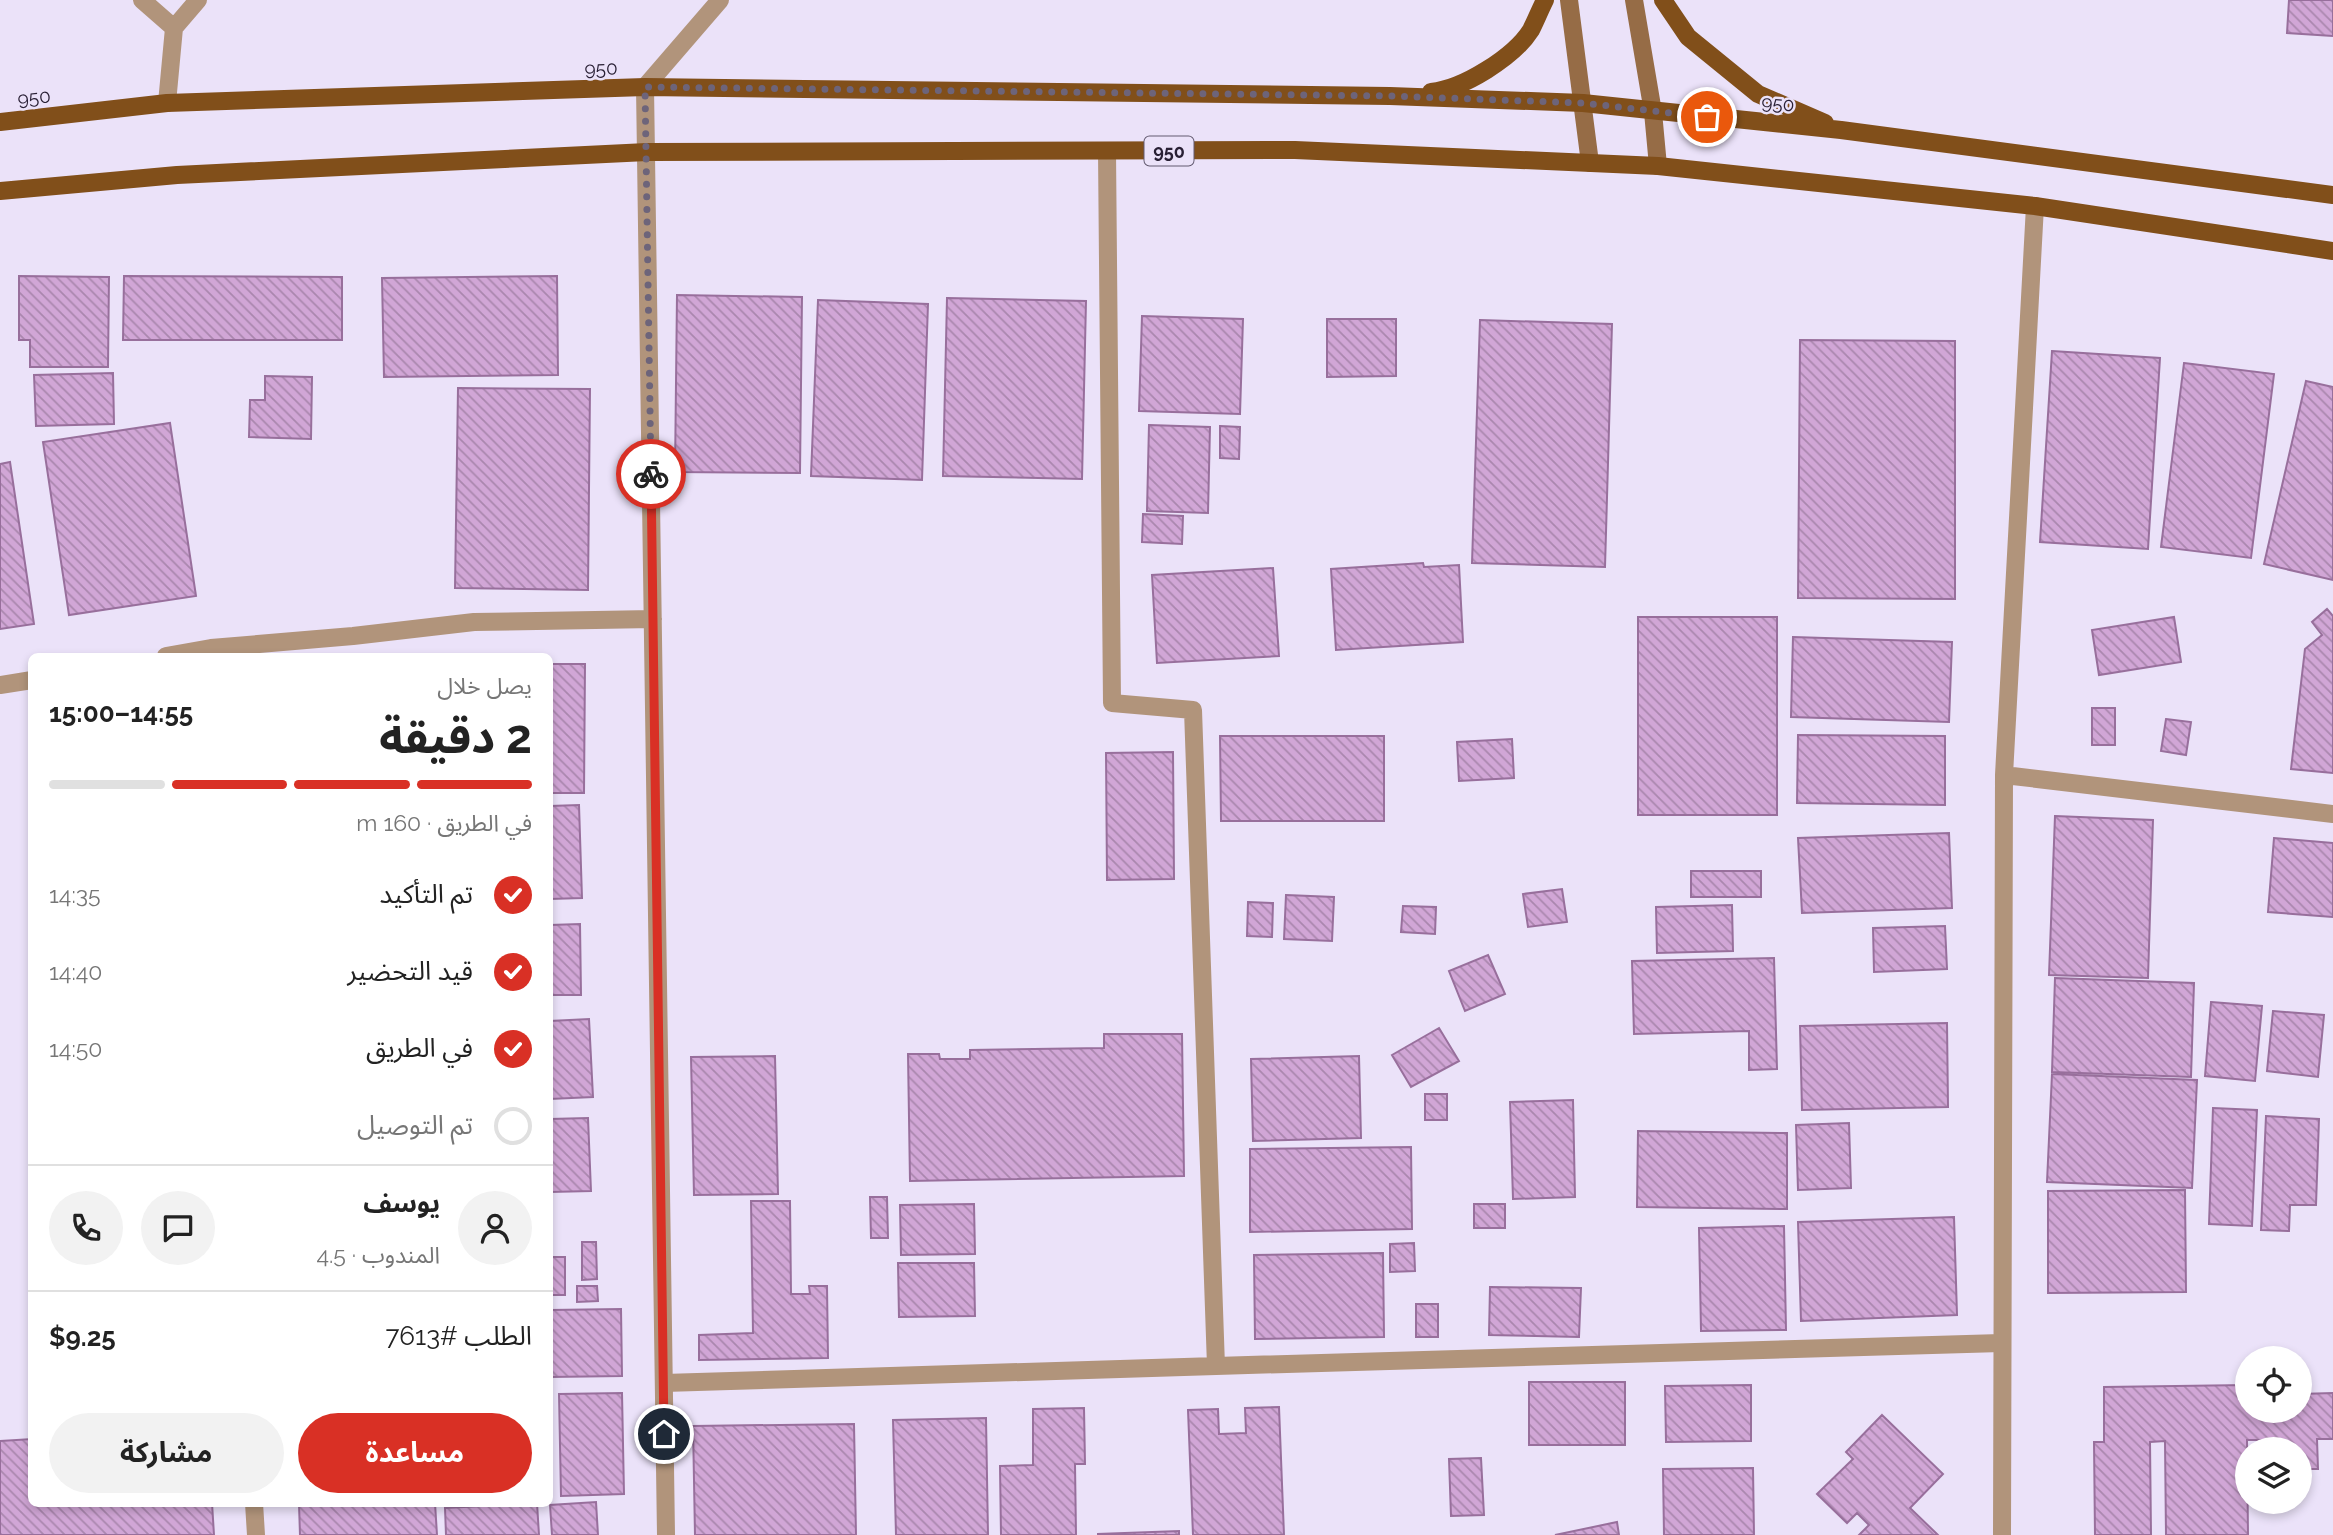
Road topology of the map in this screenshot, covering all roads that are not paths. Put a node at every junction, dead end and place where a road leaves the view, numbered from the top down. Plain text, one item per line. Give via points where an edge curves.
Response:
1 (142, 0) edge
2 (198, 0) edge
3 (720, 0) edge
4 (1545, 0) edge
5 (1569, 0) edge
6 (1634, 0) edge
7 (1663, 0) edge
8 (174, 29) junction
9 (645, 87) junction
10 (1390, 96) junction
11 (167, 103) junction
12 (1583, 103) junction
13 (1653, 112) junction
14 (0, 122) edge
15 (1841, 130) junction
16 (1107, 151) junction
17 (647, 152) junction
18 (1590, 163) junction
19 (1658, 166) junction
20 (0, 191) edge
21 (2333, 195) edge
22 (2035, 206) junction
23 (2333, 251) edge
24 (653, 619) junction
25 (211, 652) edge
26 (28, 681) edge
27 (0, 685) edge
28 (2004, 775) junction
29 (2333, 814) edge
30 (2001, 1343) junction
31 (1216, 1366) junction
32 (664, 1383) junction
33 (254, 1507) edge
34 (256, 1535) edge
35 (666, 1535) edge
36 (2003, 1535) edge

1 - 8 street
2 - 8 street
3 - 9 street
4 - 10 main road via 1529,32 1491,69 1443,91
5 - 12 main road
6 - 13 main road
7 - 15 main road via 1688,37 1758,94
8 - 11 street
9 - 10 main road, 950 / 950
9 - 11 main road, 950 / 950
9 - 17 street
10 - 12 main road, 950 / 950
11 - 14 main road, 950 / 950
12 - 13 main road, 950 / 950
12 - 18 main road
13 - 15 main road, 950 / 950
13 - 19 main road
15 - 21 main road, 950 / 950
16 - 17 main road, 950
16 - 18 main road, 950 via 1295,150
16 - 31 street via 1112,703 1193,710
17 - 20 main road, 950 via 177,175
17 - 24 street
18 - 19 main road, 950
19 - 22 main road, 950
22 - 23 main road, 950
22 - 28 street
24 - 25 street via 474,622
24 - 32 street
26 - 27 street
28 - 29 street
28 - 30 street
30 - 31 street
30 - 36 street
31 - 32 street
32 - 35 street
33 - 34 street

